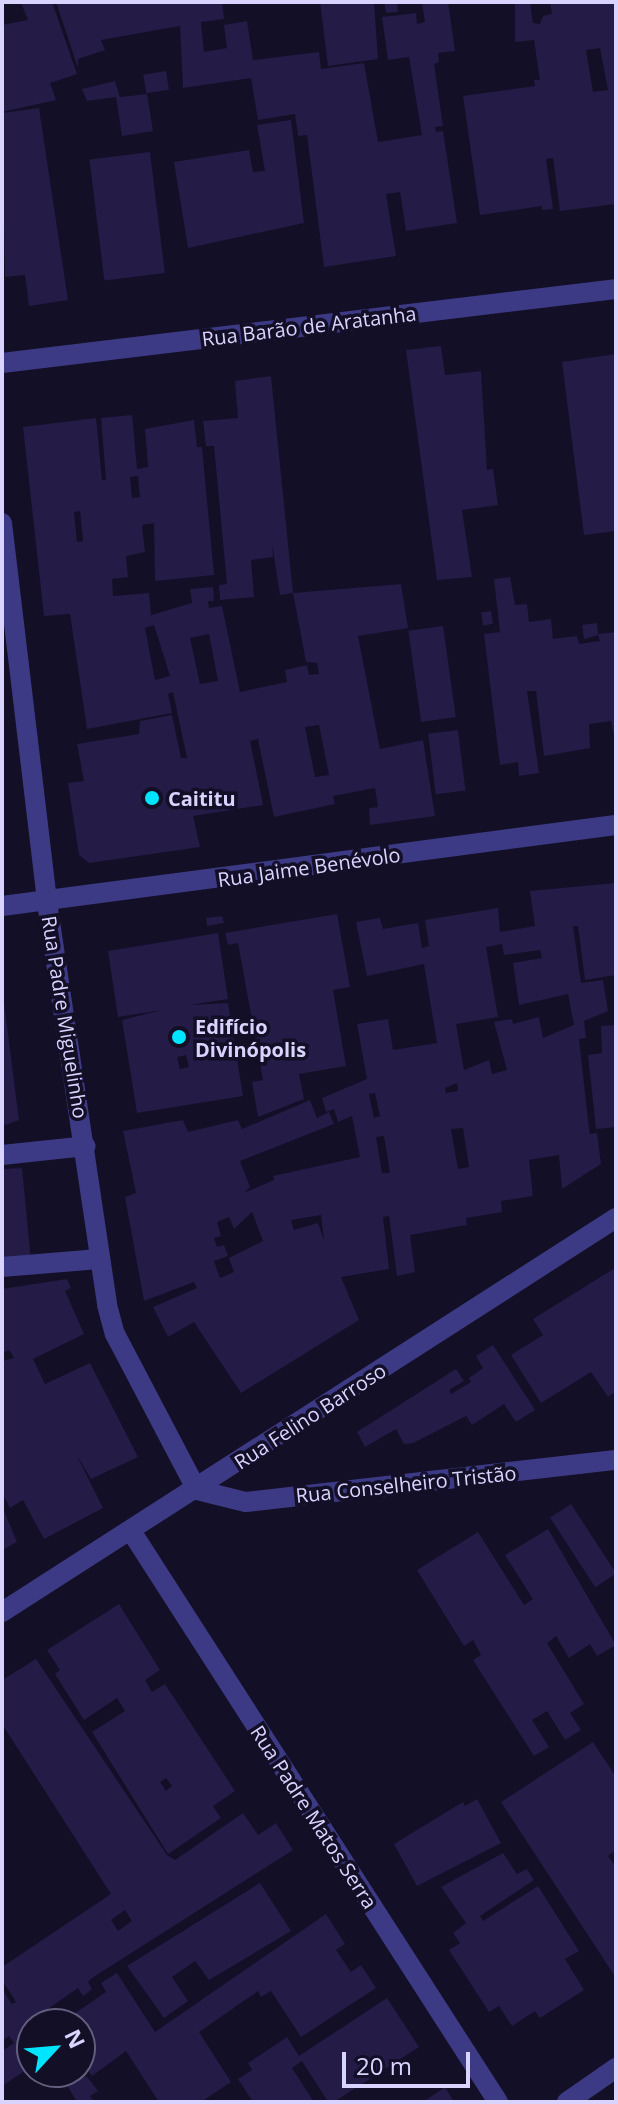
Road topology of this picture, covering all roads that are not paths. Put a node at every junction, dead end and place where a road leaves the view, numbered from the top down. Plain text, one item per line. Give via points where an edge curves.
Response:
1 (616, 289) edge
2 (2, 363) edge
3 (2, 523) edge
4 (616, 825) edge
5 (47, 902) junction
6 (2, 906) edge
7 (86, 1146) junction
8 (2, 1155) edge
9 (616, 1218) edge
10 (99, 1259) junction
11 (2, 1267) edge
12 (616, 1460) edge
13 (197, 1490) junction
14 (131, 1531) junction
15 (2, 1612) edge
16 (616, 2068) edge
17 (498, 2102) edge
18 (567, 2102) edge

1 - 2 street, Rua Barão de Aratanha
3 - 5 street, Rua Padre Miguelinho
4 - 5 street, Rua Jaime Benévolo
5 - 6 street, Rua Jaime Benévolo
5 - 7 street, Rua Padre Miguelinho
7 - 8 street
7 - 10 street, Rua Padre Miguelinho
9 - 13 street, Rua Felino Barroso
10 - 11 street
10 - 13 street, Rua Padre Miguelinho via 115,1334
12 - 13 street, Rua Conselheiro Tristão via 246,1502
13 - 14 street, Rua Felino Barroso
14 - 15 street, Rua Felino Barroso
14 - 17 street, Rua Padre Matos Serra
16 - 18 street

